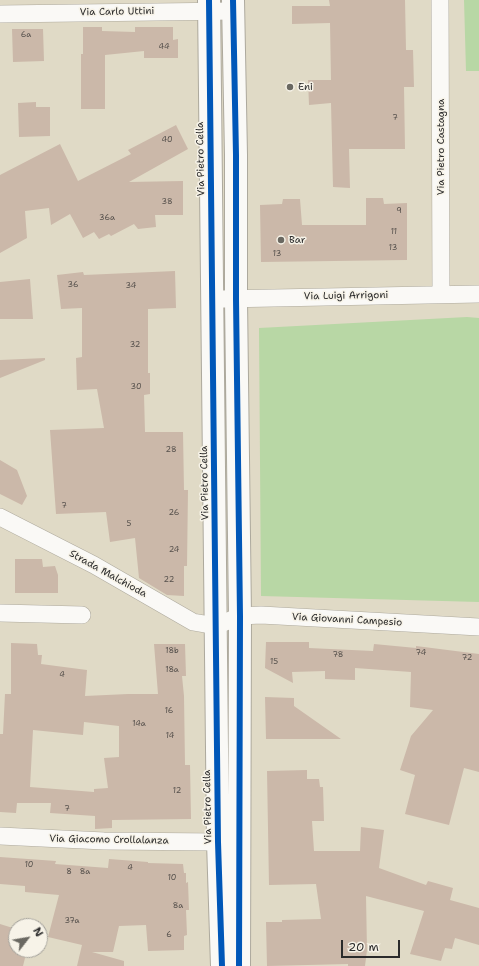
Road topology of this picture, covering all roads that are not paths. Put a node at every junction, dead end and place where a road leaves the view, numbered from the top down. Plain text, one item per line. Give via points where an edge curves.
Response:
1 (440, 0) edge
2 (209, 5) edge
3 (234, 5) edge
4 (0, 14) edge
5 (441, 294) junction
6 (479, 294) edge
7 (236, 298) junction
8 (213, 299) junction
9 (0, 517) edge
10 (0, 613) edge
11 (82, 615) dead end
12 (240, 616) junction
13 (216, 626) junction
14 (479, 626) edge
15 (0, 836) edge
16 (218, 842) junction
17 (222, 966) edge
18 (239, 966) edge

1 - 5 street, Via Pietro Castagna
2 - 3 street, Via Carlo Uttini
2 - 4 street, Via Carlo Uttini
2 - 8 main road, Via Pietro Cella
3 - 7 main road
5 - 6 street, Via Luigi Arrigoni
5 - 7 street, Via Luigi Arrigoni
7 - 8 street, Via Luigi Arrigoni
7 - 12 main road
8 - 13 main road, Via Pietro Cella
9 - 13 street, Strada Malchioda via 94,565 193,622
10 - 11 street
12 - 13 street, Via Giovanni Campesio
12 - 14 street, Via Giovanni Campesio
12 - 18 main road
13 - 16 main road, Via Pietro Cella
15 - 16 street, Via Giacomo Crollalanza via 104,842
16 - 17 main road, Via Pietro Cella

